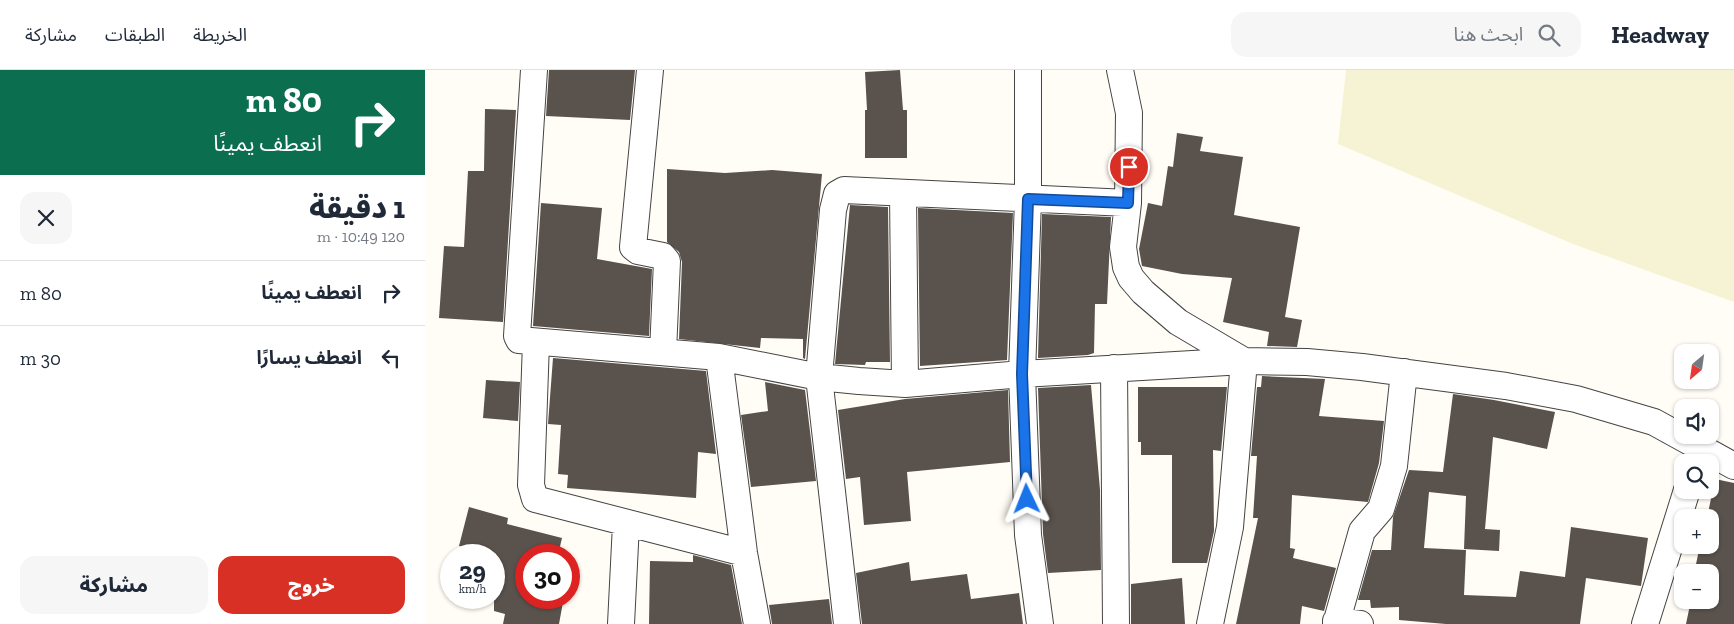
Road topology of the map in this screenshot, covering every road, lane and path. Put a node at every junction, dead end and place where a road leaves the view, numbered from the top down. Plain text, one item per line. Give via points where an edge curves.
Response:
1 (534, 70) edge
2 (650, 70) edge
3 (1028, 70) edge
4 (1120, 70) edge
5 (903, 193) junction
6 (1028, 199) junction
7 (1128, 203) junction
8 (537, 342) junction
9 (663, 352) junction
10 (719, 357) junction
11 (1244, 361) junction
12 (1114, 368) junction
13 (1404, 372) junction
14 (1022, 374) junction
15 (819, 377) junction
16 (905, 384) junction
17 (1698, 454) edge
18 (1719, 461) edge
19 (1734, 466) edge
20 (1684, 499) edge
21 (626, 524) junction
22 (744, 553) junction
23 (1344, 623) edge
24 (621, 624) edge
25 (757, 624) edge
26 (847, 624) edge
27 (1040, 624) edge
28 (1116, 624) edge
29 (1210, 624) edge
30 (1645, 624) edge

1 - 8 street via 517,337
2 - 9 street via 633,247 638,252 663,256 667,261
3 - 6 street
4 - 7 street via 1129,113
5 - 6 street
5 - 15 street via 843,190 837,194
5 - 16 street
6 - 7 street
6 - 14 street
7 - 11 street via 1123,247 1131,278 1178,322
8 - 9 street
8 - 21 street via 533,496 539,501
9 - 10 street
10 - 15 street
10 - 22 street
11 - 12 street
11 - 13 street via 1307,362
11 - 29 street via 1230,527
12 - 14 street
12 - 28 street
13 - 17 street via 1576,399 1654,422
13 - 23 street via 1394,466 1381,509 1362,531
14 - 16 street
14 - 27 street via 1028,535
15 - 16 street
15 - 26 street
18 - 19 street
20 - 30 street
21 - 22 street
21 - 24 street
22 - 25 street

